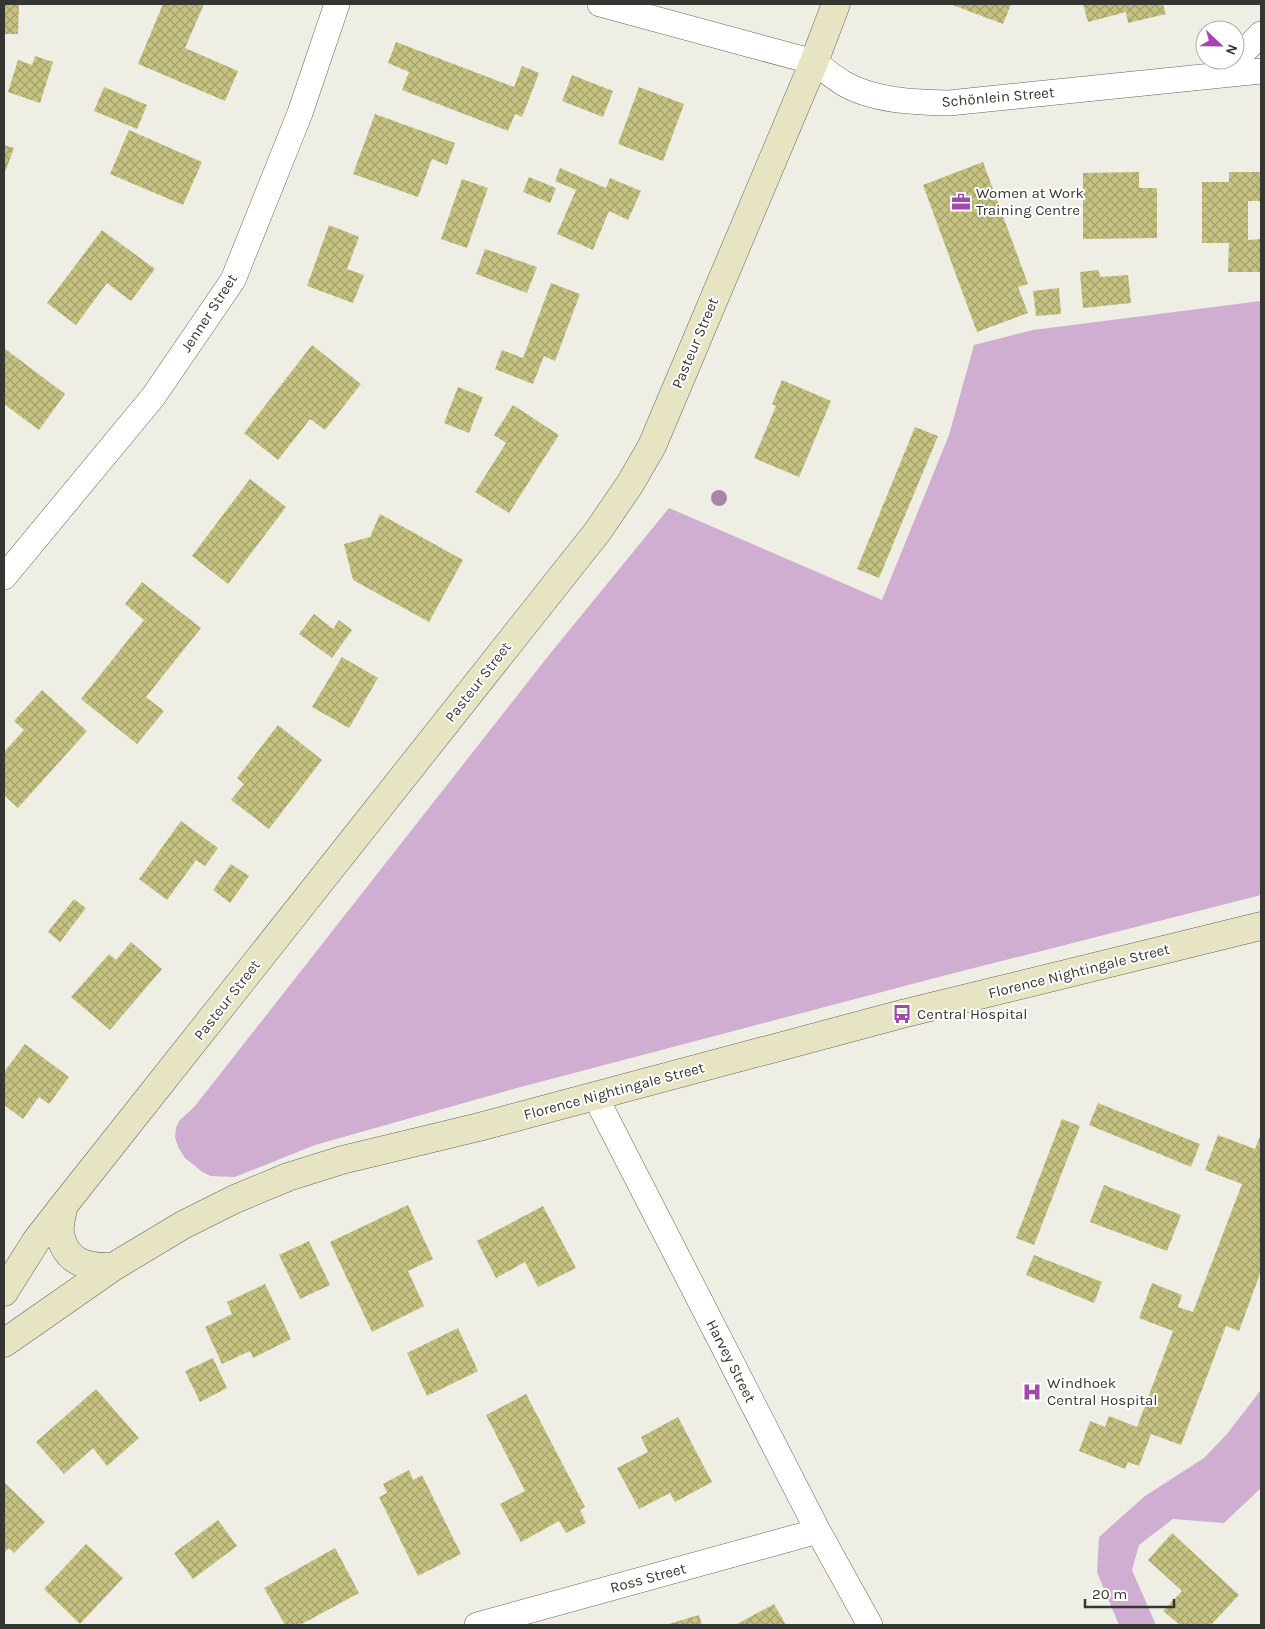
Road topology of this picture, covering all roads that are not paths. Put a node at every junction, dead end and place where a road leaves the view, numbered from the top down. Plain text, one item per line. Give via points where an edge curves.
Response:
1 (337, 4) edge
2 (600, 4) edge
3 (836, 4) edge
4 (1261, 34) edge
5 (814, 62) junction
6 (1261, 71) edge
7 (1222, 74) junction
8 (4, 577) edge
9 (1261, 926) edge
10 (595, 1096) junction
11 (64, 1205) junction
12 (113, 1267) junction
13 (4, 1292) edge
14 (4, 1344) edge
15 (818, 1531) junction
16 (477, 1625) edge
17 (870, 1625) edge

1 - 8 street, Jenner Street via 300,113 233,280 153,397
2 - 5 street, Schönlein Street
3 - 5 main road, Pasteur Street
4 - 7 street
5 - 7 street, Schönlein Street via 844,84 866,92 902,101 949,103
5 - 11 main road, Pasteur Street via 652,446 630,484 598,531
6 - 7 street, Schönlein Street
9 - 10 main road, Florence Nightingale Street via 912,1012
10 - 12 main road, Florence Nightingale Street via 342,1160 288,1177 183,1225
10 - 15 street, Harvey Street
11 - 12 main road via 60,1231 66,1251 79,1262 94,1268
11 - 13 main road, Pasteur Street via 36,1241
12 - 14 main road, Florence Nightingale Street
15 - 16 street, Ross Street
15 - 17 street, Harvey Street

